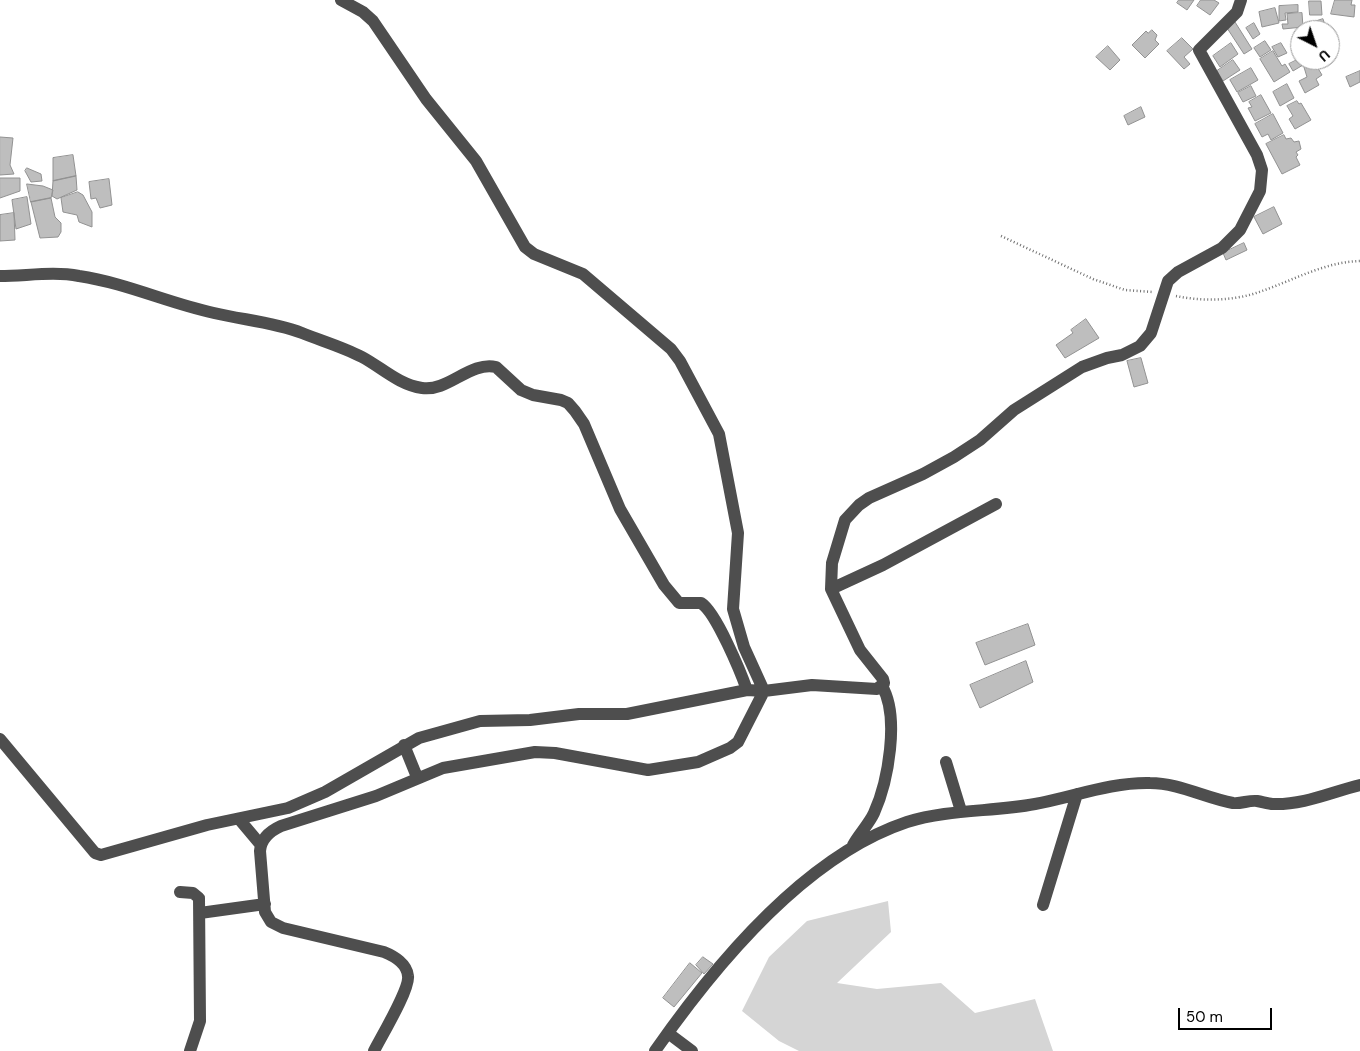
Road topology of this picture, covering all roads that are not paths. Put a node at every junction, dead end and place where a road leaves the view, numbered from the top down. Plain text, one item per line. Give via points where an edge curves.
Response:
1 (341, 0) edge
2 (1241, 0) edge
3 (0, 276) edge
4 (996, 504) dead end
5 (831, 589) junction
6 (882, 686) junction
7 (747, 690) junction
8 (764, 691) junction
9 (0, 739) edge
10 (404, 744) junction
11 (946, 762) dead end
12 (417, 777) junction
13 (1360, 785) edge
14 (1077, 794) junction
15 (961, 811) junction
16 (239, 819) junction
17 (260, 844) junction
18 (853, 845) junction
19 (180, 892) dead end
20 (265, 904) junction
21 (1043, 905) dead end
22 (200, 914) junction
23 (668, 1033) junction
24 (190, 1051) edge
25 (374, 1051) edge
26 (655, 1051) edge
27 (692, 1051) edge

1 - 8 street via 373,21 426,99 476,161 525,247 534,254 583,274 671,349 680,361 719,434 738,533 734,609 744,647
2 - 5 street via 1236,12 1198,50 1257,155 1262,170 1260,191 1240,230 1209,257 1178,272 1168,281 1151,333 1140,346 1082,367 1014,410 980,440 954,457 859,505 845,520 832,563
3 - 7 street via 77,275 125,286 170,302 263,322 299,332 362,357 404,383 422,389 447,383 484,367 496,367 521,390 568,403 584,424 620,509 664,584 679,603 701,603 708,609
4 - 5 street
5 - 6 street via 860,650 883,679
6 - 8 street via 867,689 812,686
6 - 18 street via 888,703 890,733 886,781 873,814
7 - 8 street
7 - 10 street via 627,714 480,721
8 - 12 street via 738,742 698,762 648,770 543,752 443,768
9 - 16 street via 98,854 111,854 207,825
10 - 12 street
10 - 16 street via 316,796 288,808
11 - 15 street
12 - 17 street via 376,796 281,826
13 - 14 street via 1319,798 1284,804 1235,803 1153,783
14 - 15 street via 1033,804
14 - 21 street
15 - 18 street via 908,822
16 - 17 street
17 - 20 street
18 - 23 street via 760,922
19 - 22 street via 196,894
20 - 22 street
20 - 25 street via 267,917 277,925 384,952 403,964 408,983
22 - 24 street via 200,1021
23 - 26 street
23 - 27 street

